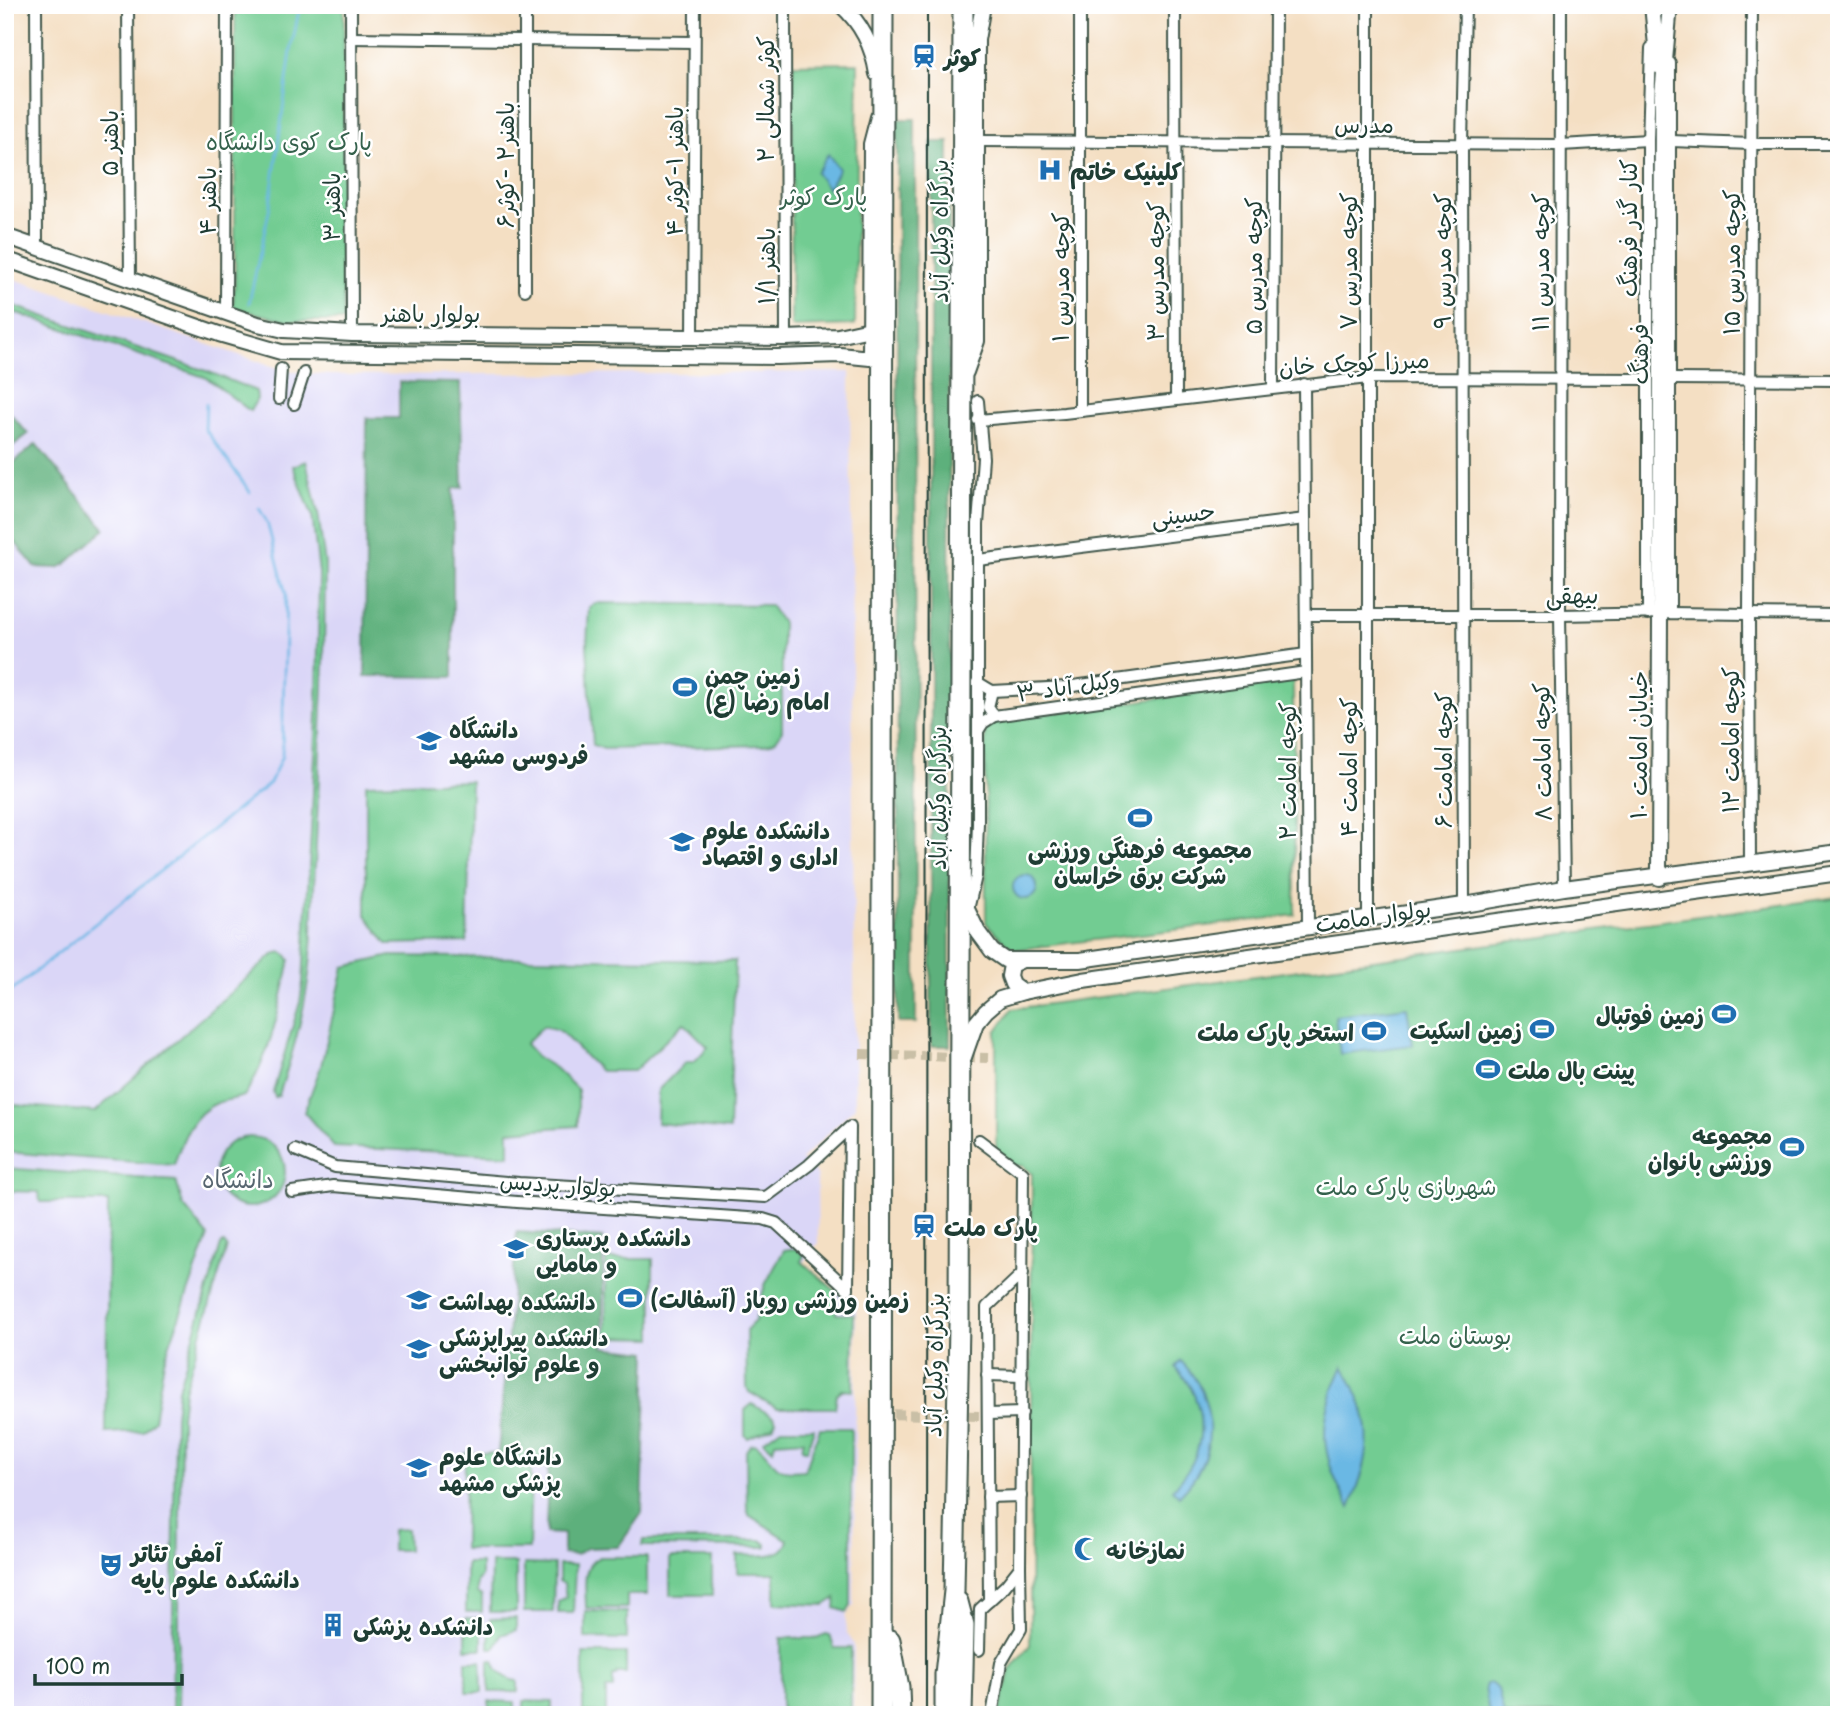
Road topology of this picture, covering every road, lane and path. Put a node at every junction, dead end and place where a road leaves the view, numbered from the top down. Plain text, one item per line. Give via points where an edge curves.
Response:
1 (36, 5) edge
2 (128, 5) edge
3 (228, 5) edge
4 (351, 5) edge
5 (525, 5) edge
6 (695, 5) edge
7 (785, 5) edge
8 (841, 5) edge
9 (883, 5) edge
10 (963, 5) edge
11 (983, 5) edge
12 (1080, 5) edge
13 (1175, 5) edge
14 (1275, 5) edge
15 (1368, 5) edge
16 (1465, 5) edge
17 (1561, 5) edge
18 (1752, 5) edge
19 (1652, 8) edge
20 (1670, 8) edge
21 (350, 38) junction
22 (525, 40) junction
23 (694, 41) junction
24 (1662, 95) junction
25 (883, 101) junction
26 (1648, 140) junction
27 (978, 141) junction
28 (1671, 141) junction
29 (1081, 143) junction
30 (1175, 143) junction
31 (1273, 143) junction
32 (1368, 144) junction
33 (1462, 144) junction
34 (1751, 144) junction
35 (1839, 144) edge
36 (1560, 145) junction
37 (786, 193) joint
38 (5, 236) edge
39 (37, 247) junction
40 (5, 259) edge
41 (877, 266) junction
42 (130, 280) junction
43 (525, 290) dead end
44 (226, 314) junction
45 (870, 329) junction
46 (352, 334) junction
47 (838, 336) junction
48 (638, 337) junction
49 (693, 337) junction
50 (786, 338) junction
51 (840, 355) junction
52 (637, 356) junction
53 (281, 369) dead end
54 (304, 373) dead end
55 (1368, 378) junction
56 (1462, 379) junction
57 (1560, 379) junction
58 (1648, 379) junction
59 (1672, 379) junction
60 (962, 380) junction
61 (1750, 380) junction
62 (1839, 380) edge
63 (1304, 384) junction
64 (1273, 388) junction
65 (279, 399) dead end
66 (1176, 400) junction
67 (978, 401) dead end
68 (294, 404) dead end
69 (1080, 411) junction
70 (978, 420) junction
71 (1305, 519) junction
72 (978, 560) junction
73 (1660, 613) junction
74 (1306, 615) junction
75 (1368, 615) junction
76 (1462, 615) junction
77 (1560, 615) junction
78 (1749, 615) junction
79 (1839, 615) edge
80 (1306, 654) junction
81 (1306, 672) junction
82 (1168, 673) junction
83 (977, 682) junction
84 (992, 691) junction
85 (1170, 691) junction
86 (994, 716) junction
87 (978, 732) junction
88 (1839, 852) edge
89 (1750, 865) junction
90 (1839, 873) edge
91 (1659, 877) junction
92 (1564, 888) junction
93 (960, 892) junction
94 (1464, 905) junction
95 (967, 914) junction
96 (1368, 918) junction
97 (1308, 927) junction
98 (1020, 961) junction
99 (1023, 992) junction
100 (960, 1072) junction
101 (979, 1140) dead end
102 (295, 1150) dead end
103 (292, 1192) dead end
104 (1023, 1273) junction
105 (987, 1375) junction
106 (1022, 1376) junction
107 (1022, 1413) junction
108 (988, 1414) junction
109 (1021, 1496) junction
110 (988, 1497) junction
111 (1020, 1567) junction
112 (881, 1590) junction
113 (954, 1591) junction
114 (989, 1601) junction
115 (979, 1650) dead end
116 (873, 1715) edge
117 (881, 1715) edge
118 (900, 1715) edge
119 (945, 1715) edge
120 (962, 1715) edge
121 (992, 1715) edge

1 - 39 street
2 - 42 street, باهنر ۵
3 - 44 street, باهنر ۴
4 - 21 street, باهنر ۳
5 - 22 street, باهنر۲ -کوثر۶
6 - 23 street, باهنر ۱-کوثر ۴
7 - 37 street, کوثر شمالی ۲
8 - 25 street via 870,46
9 - 25 highway
10 - 60 highway, بزرگراه وکیل آباد
11 - 27 street via 977,40
12 - 29 street, کوچه مدرس ۱
13 - 30 street, کوچه مدرس ۳
14 - 31 street, کوچه مدرس ۵
15 - 32 street, کوچه مدرس ۷
16 - 33 street, کوچه مدرس ۹
17 - 36 street, کوچه مدرس ۱۱
18 - 34 street, کوچه مدرس ۱۵
19 - 24 street
19 - 26 street, کنار گذر فرهنگ
20 - 24 street
20 - 28 street, کنار گذر فرهنگ
21 - 22 street
21 - 46 street, باهنر ۳
22 - 23 street
22 - 43 street, باهنر۲ -کوثر۶
23 - 49 street, باهنر ۱-کوثر ۴
24 - 73 street, فرهنگ
25 - 41 highway
26 - 36 street, مدرس
26 - 58 street, کنار گذر فرهنگ
27 - 29 street, مدرس
27 - 60 street via 977,341
28 - 34 street
28 - 59 street, کنار گذر فرهنگ
29 - 30 street, مدرس
29 - 69 street, کوچه مدرس ۱
30 - 31 street, مدرس
30 - 66 street, کوچه مدرس ۳
31 - 32 street, مدرس
31 - 64 street, کوچه مدرس ۵
32 - 33 street, مدرس
32 - 55 street, کوچه مدرس ۷
33 - 36 street, مدرس
33 - 56 street, کوچه مدرس ۹
34 - 35 street
34 - 61 street, کوچه مدرس ۱۵
36 - 57 street, کوچه مدرس ۱۱
37 - 50 street, باهنر ۱/۱
38 - 39 street, بولوار باهنر
39 - 42 street, بولوار باهنر
40 - 52 street, بولوار باهنر via 281,352
41 - 45 street
41 - 112 highway
42 - 44 street, بولوار باهنر
44 - 46 street, بولوار باهنر via 285,330
45 - 47 street, بولوار باهنر
45 - 51 street, بولوار باهنر via 870,358
46 - 48 street, بولوار باهنر
47 - 50 street, بولوار باهنر
47 - 51 street via 843,347
48 - 49 street, بولوار باهنر
48 - 52 street
49 - 50 street, بولوار باهنر
51 - 52 street, بولوار باهنر
53 - 65 street
54 - 68 street
55 - 56 street, میرزا کوچک خان
55 - 63 street, میرزا کوچک خان
55 - 75 street, کوچه مدرس ۷
56 - 57 street, میرزا کوچک خان
56 - 76 street, کوچه مدرس ۹
57 - 58 street, میرزا کوچک خان
57 - 77 street, کوچه مدرس ۱۱
58 - 73 street, کنار گذر فرهنگ
59 - 61 street
59 - 73 street, کنار گذر فرهنگ
60 - 93 highway, بزرگراه وکیل آباد
61 - 62 street
61 - 78 street, کوچه مدرس ۱۵
63 - 64 street, میرزا کوچک خان
63 - 71 street, کوچه امامت ۲
64 - 66 street, میرزا کوچک خان
66 - 69 street, میرزا کوچک خان
67 - 70 street
69 - 70 street, میرزا کوچک خان
70 - 72 street via 983,458
71 - 72 street, حسینی
71 - 74 street, کوچه امامت ۲
72 - 83 street
73 - 77 street, بیهقی
73 - 78 street, بیهقی
73 - 91 street, خیابان امامت ۱۰
74 - 75 street, بیهقی
74 - 80 street, کوچه امامت ۲
75 - 76 street, بیهقی
75 - 96 street, کوچه امامت ۴
76 - 77 street, بیهقی
76 - 94 street, کوچه امامت ۶
77 - 92 street, کوچه امامت ۸
78 - 79 street, بیهقی
78 - 89 street, کوچه امامت ۱۲
80 - 81 street, کوچه امامت ۲
80 - 82 street
81 - 85 street
81 - 97 street, کوچه امامت ۲
82 - 84 street via 1066,687
82 - 85 street
83 - 84 street
83 - 87 street
84 - 86 street via 988,707
85 - 86 street, ۳ وکیل آباد
86 - 87 street, ۳ وکیل آباد
87 - 95 street via 976,876
88 - 89 street, بولوار امامت
89 - 91 street, بولوار امامت
90 - 99 street, بولوار امامت
91 - 92 street, بولوار امامت
92 - 94 street, بولوار امامت
93 - 95 street, بولوار امامت
93 - 100 highway, بزرگراه وکیل آباد
94 - 96 street, بولوار امامت
95 - 98 street, بولوار امامت via 992,951 1005,960
96 - 97 street, بولوار امامت
97 - 98 street, بولوار امامت via 1080,960
98 - 99 street via 1012,965 1009,976
99 - 100 street, بولوار امامت via 1000,999 976,1023
100 - 113 highway, بزرگراه وکیل آباد
101 - 104 street via 1023,1173
102 - 103 street, بولوار پردیس via 335,1167 766,1197 850,1127 848,1289 776,1223 763,1219 333,1186
104 - 105 street via 987,1307
104 - 106 street
105 - 106 street
105 - 108 street
106 - 107 street
107 - 108 street
107 - 109 street
108 - 110 street
109 - 110 street
109 - 111 street
110 - 114 street
111 - 114 street
111 - 121 street via 1021,1629 1001,1662
112 - 116 highway
112 - 117 highway
112 - 118 highway
113 - 119 highway, بزرگراه وکیل آباد
113 - 120 highway, بزرگراه وکیل آباد via 964,1625
114 - 115 street via 980,1609

